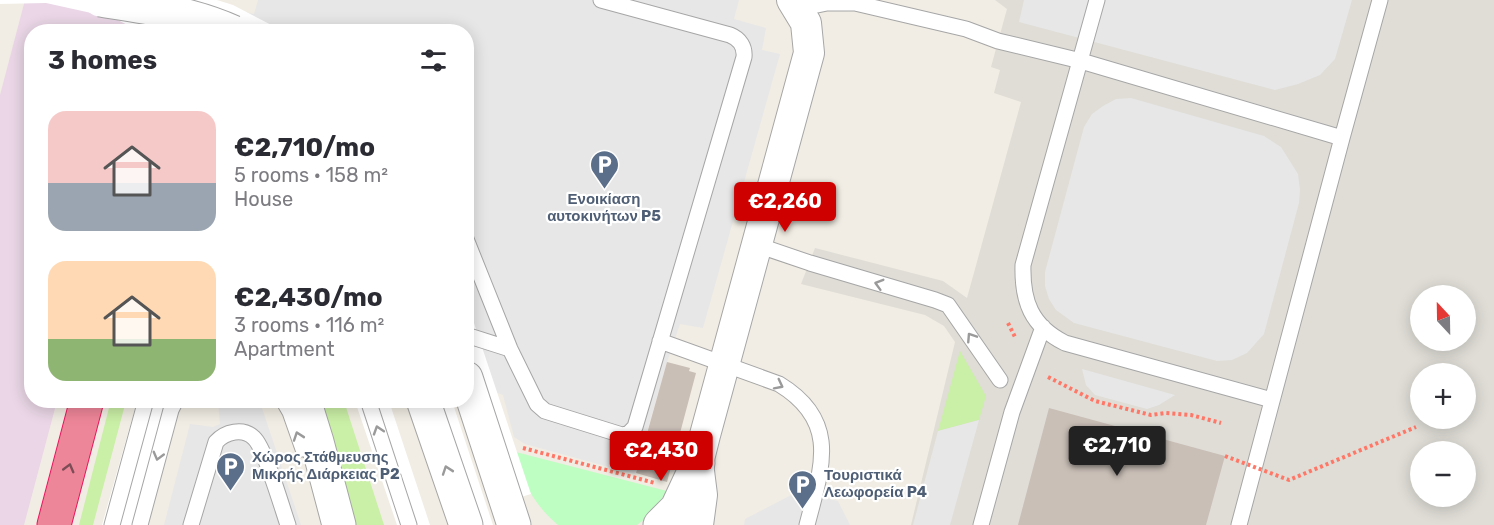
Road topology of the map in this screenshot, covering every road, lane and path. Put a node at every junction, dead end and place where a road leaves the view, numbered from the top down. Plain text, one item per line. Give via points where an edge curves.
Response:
1 (100, 0) edge
2 (196, 0) edge
3 (601, 0) edge
4 (1097, 0) edge
5 (1380, 0) edge
6 (795, 5) edge
7 (165, 24) edge
8 (190, 24) edge
9 (216, 24) edge
10 (1081, 61) junction
11 (1342, 138) junction
12 (757, 245) junction
13 (474, 259) edge
14 (1043, 327) junction
15 (474, 338) edge
16 (660, 341) junction
17 (510, 349) junction
18 (725, 363) junction
19 (1047, 376) dead end
20 (1000, 380) dead end
21 (1272, 400) junction
22 (474, 403) edge
23 (85, 408) edge
24 (144, 408) edge
25 (172, 408) edge
26 (288, 408) edge
27 (306, 408) edge
28 (371, 408) edge
29 (426, 408) edge
30 (1221, 423) dead end
31 (1411, 429) edge
32 (1225, 456) dead end
33 (698, 463) junction
34 (508, 507) edge
35 (336, 516) edge
36 (54, 525) edge
37 (112, 525) edge
38 (140, 525) edge
39 (192, 525) edge
40 (288, 525) edge
41 (409, 525) edge
42 (466, 525) edge
43 (534, 525) edge
44 (660, 525) edge
45 (698, 525) edge
46 (807, 525) edge
47 (981, 525) edge
48 (1239, 525) edge

1 - 7 street, bridge
1 - 9 street, bridge via 166,10
2 - 8 street
3 - 16 lane via 730,35 745,50
4 - 10 lane
5 - 11 lane
6 - 10 lane via 855,3
6 - 12 street via 806,23 809,53
10 - 11 lane
10 - 14 lane via 1023,265 1025,298
11 - 21 lane
12 - 18 street
20 -> 12 lane via 948,305
13 - 17 lane
14 - 21 lane via 1065,343
14 - 47 lane via 1012,412
15 - 17 lane
16 - 17 lane via 635,427 622,435 545,411 537,404
16 - 18 lane
18 - 33 street
18 -> 46 lane via 779,384 810,410 822,442
19 - 30 path via 1095,401 1151,415 1191,415
21 - 48 lane
22 - 34 street
36 -> 23 highway
24 - 37 lane
25 -> 38 lane
35 -> 26 lane
27 - 35 street
41 -> 28 lane
42 -> 29 street
31 - 32 path, bridge via 1289,480
33 - 44 street via 677,508
33 - 45 street via 702,495
34 - 43 street
39 - 40 lane via 216,442 232,432 254,438 262,451

